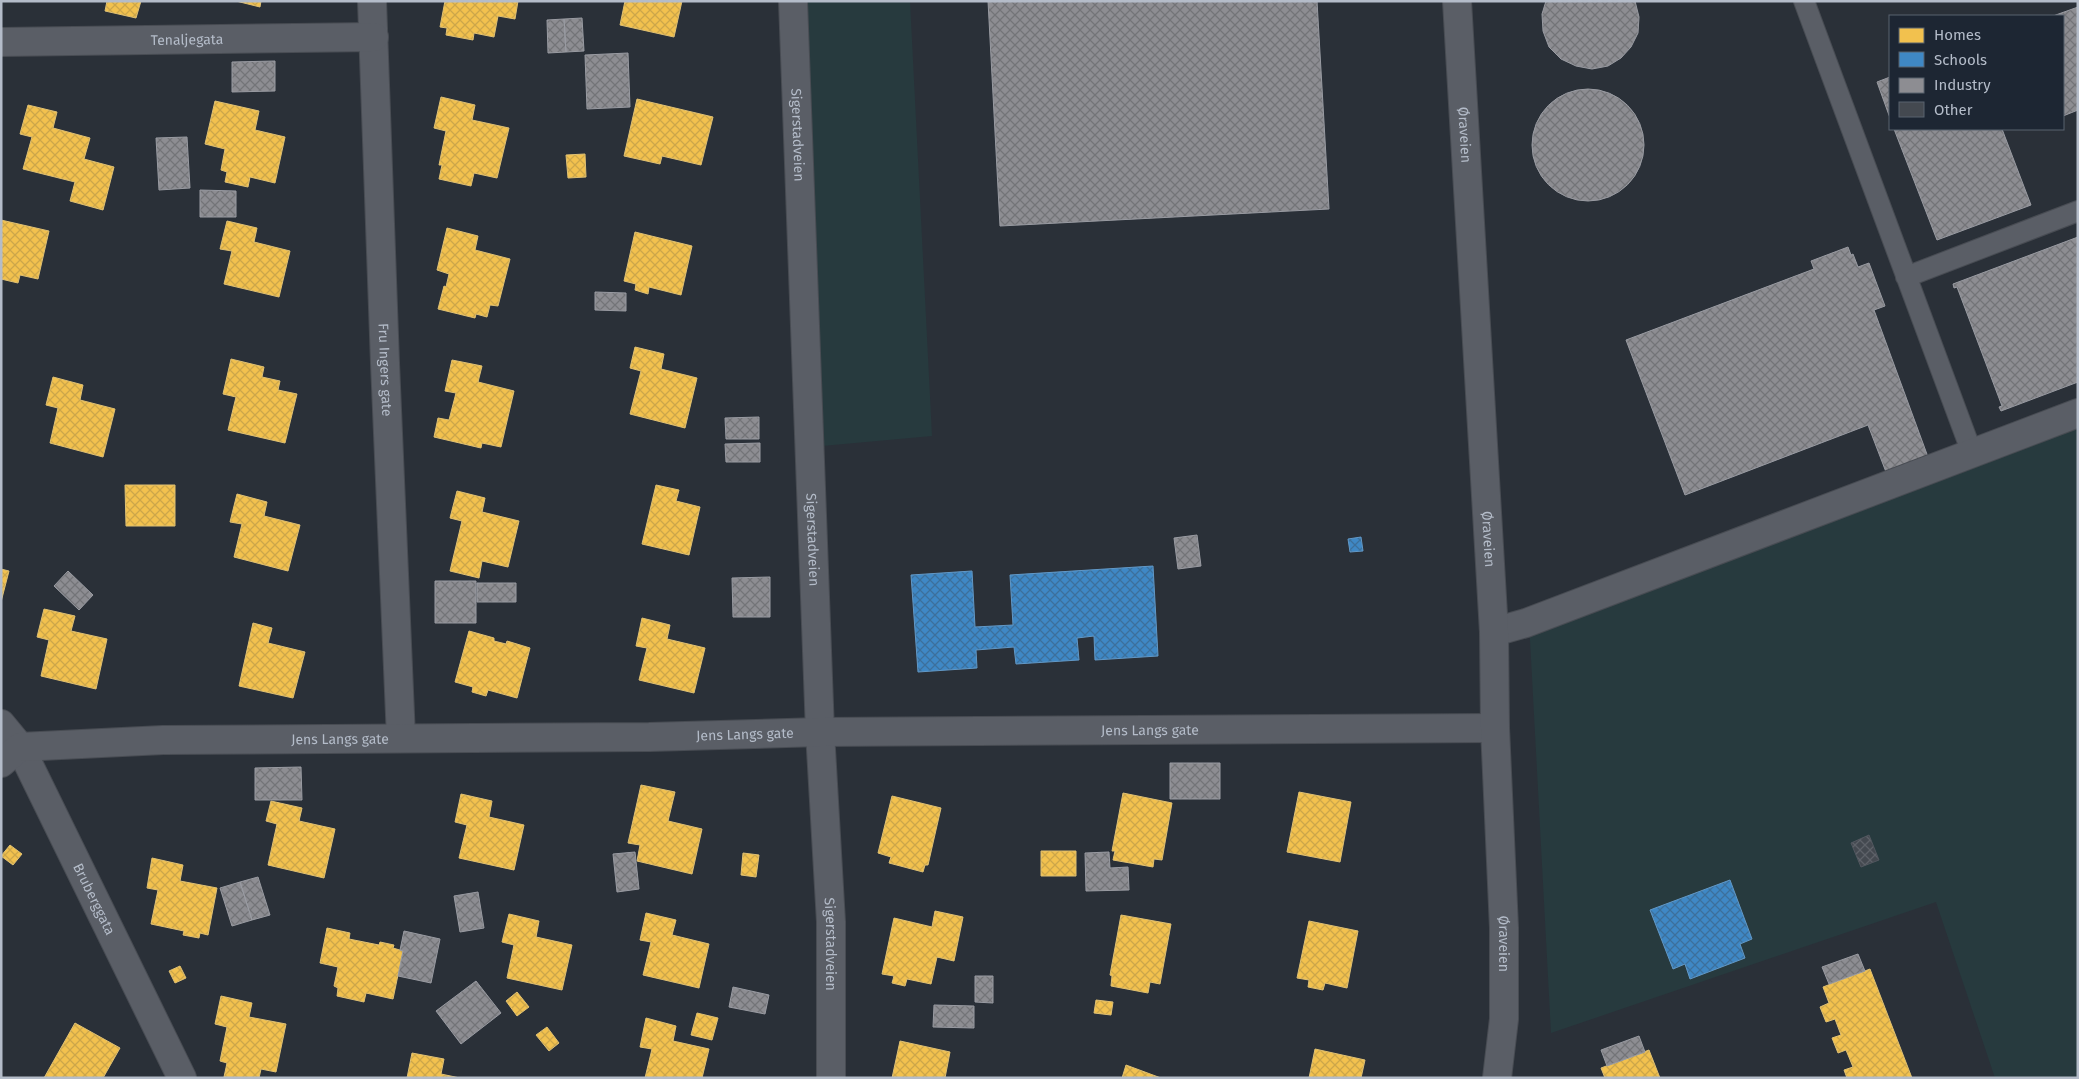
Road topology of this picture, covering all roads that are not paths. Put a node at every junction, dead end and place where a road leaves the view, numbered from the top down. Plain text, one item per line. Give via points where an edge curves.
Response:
1 (372, 1) edge
2 (794, 1) edge
3 (1457, 1) edge
4 (1804, 1) edge
5 (374, 37) junction
6 (1, 42) edge
7 (2078, 211) edge
8 (1906, 277) junction
9 (2078, 413) edge
10 (1972, 453) junction
11 (1494, 632) junction
12 (1, 724) edge
13 (1495, 728) junction
14 (820, 732) junction
15 (401, 738) junction
16 (10, 755) edge
17 (182, 1078) edge
18 (831, 1078) edge
19 (1498, 1078) edge

1 - 5 street, Fru Ingers gate
2 - 14 street, Sigerstadveien
3 - 11 street, Øraveien
4 - 8 lane
5 - 6 street, Tenaljegata
5 - 15 street, Fru Ingers gate via 384,363
7 - 8 lane
8 - 10 lane
9 - 10 street
10 - 11 street via 1526,623
11 - 13 street, Øraveien
12 - 16 street, Bruberggata
13 - 14 street, Jens Langs gate
13 - 19 street, Øraveien via 1504,928 1504,1019
14 - 15 street, Jens Langs gate
14 - 18 street, Sigerstadveien via 831,922
15 - 16 street, Jens Langs gate via 162,740
16 - 17 street, Bruberggata

